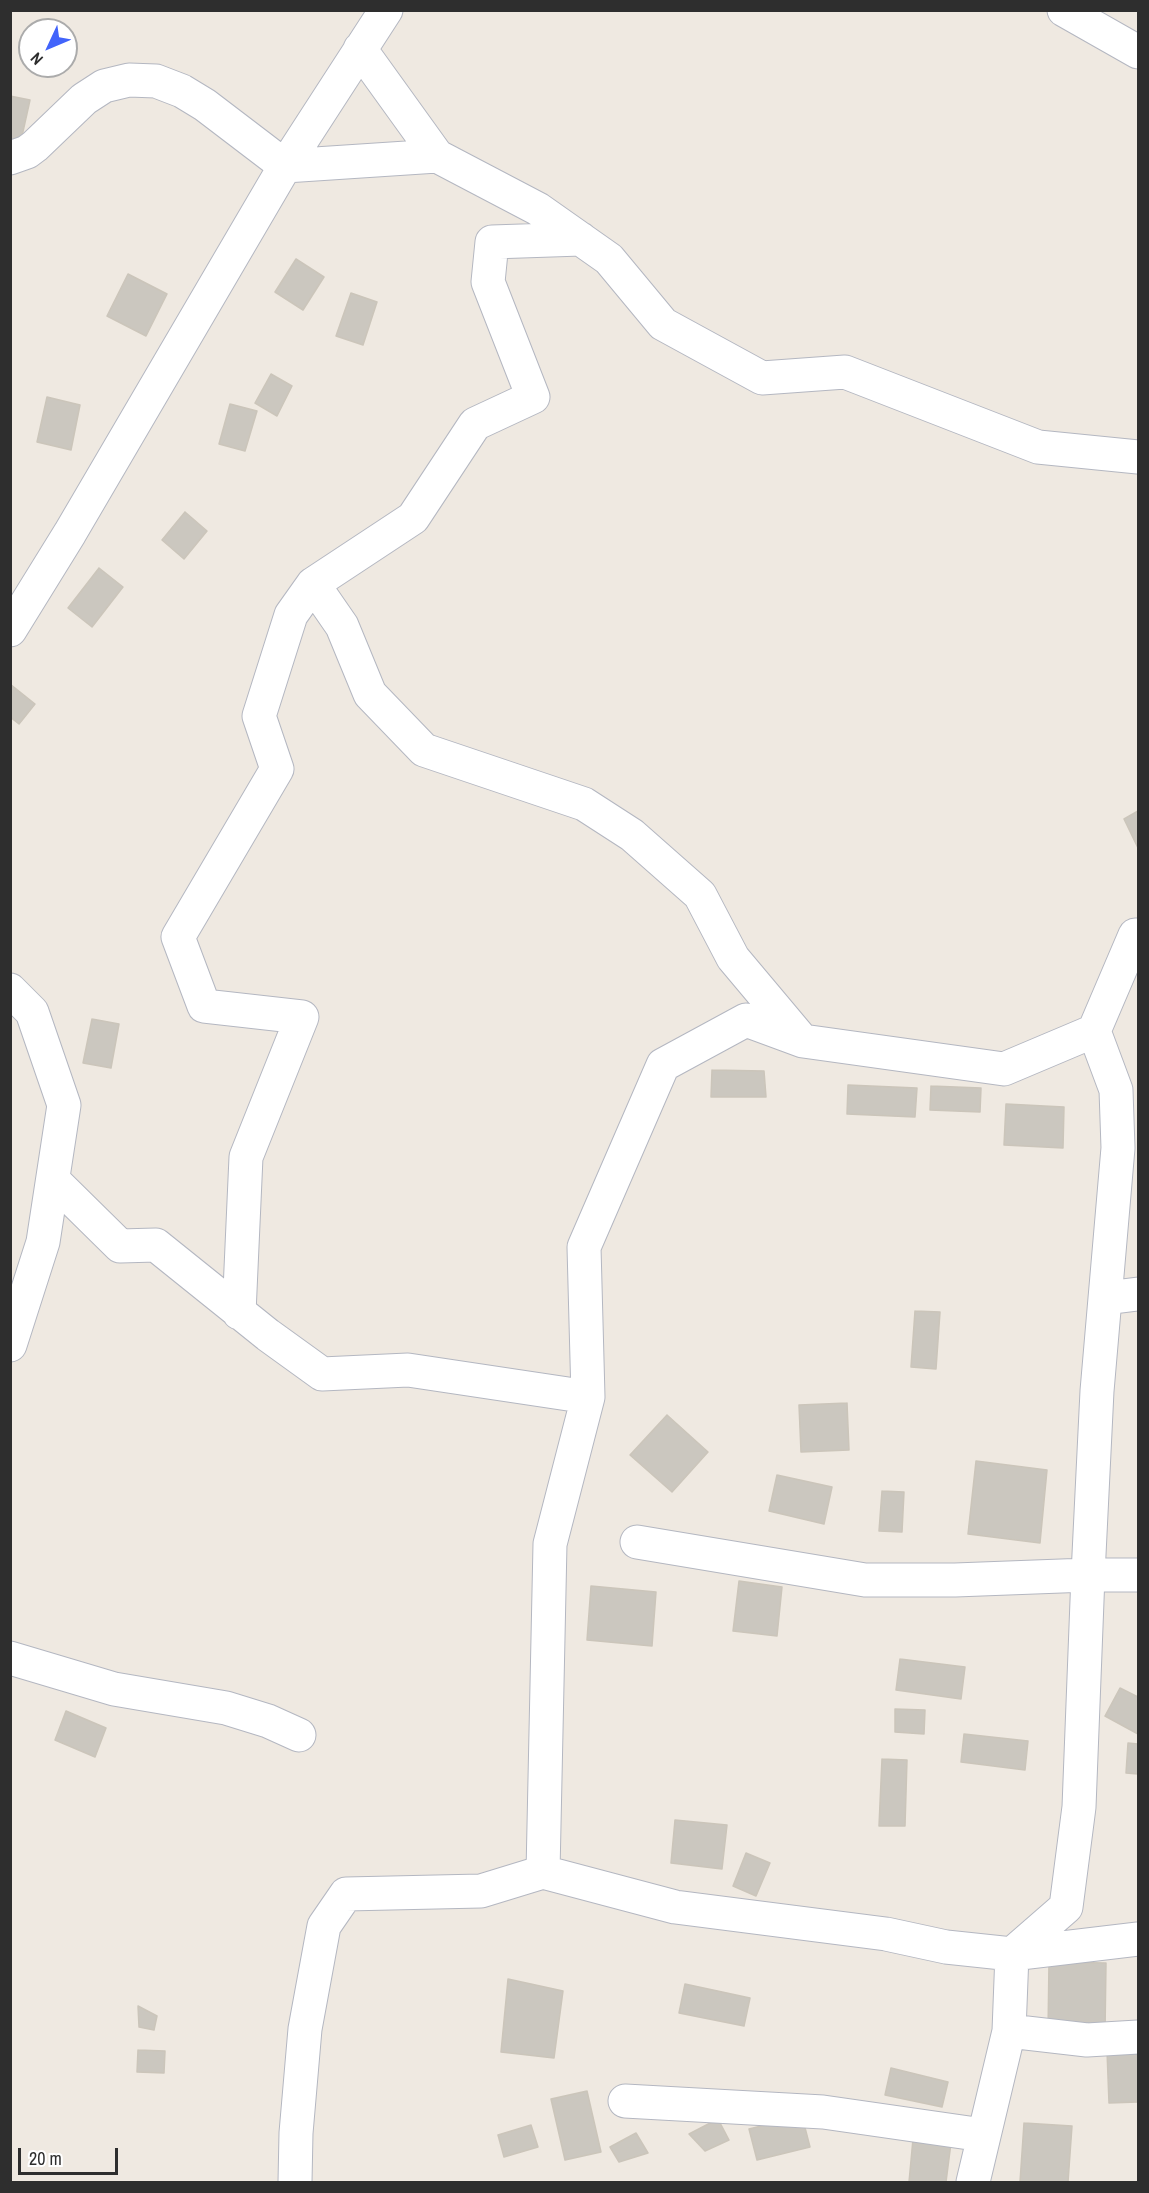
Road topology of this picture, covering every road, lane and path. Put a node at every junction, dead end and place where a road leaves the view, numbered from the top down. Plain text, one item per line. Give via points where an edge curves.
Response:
1 (386, 10) edge
2 (1064, 10) edge
3 (360, 49) junction
4 (1138, 52) edge
5 (437, 156) junction
6 (10, 158) edge
7 (285, 166) junction
8 (581, 239) junction
9 (1138, 457) edge
10 (313, 584) junction
11 (10, 630) edge
12 (1138, 935) edge
13 (10, 990) edge
14 (1094, 1031) junction
15 (803, 1041) junction
16 (52, 1180) junction
17 (1138, 1294) edge
18 (1106, 1298) junction
19 (239, 1313) junction
20 (10, 1345) edge
21 (588, 1397) junction
22 (637, 1542) dead end
23 (1088, 1575) junction
24 (1138, 1575) edge
25 (10, 1658) edge
26 (299, 1735) dead end
27 (543, 1872) junction
28 (1138, 1940) edge
29 (1012, 1954) junction
30 (1009, 2031) junction
31 (1138, 2037) edge
32 (625, 2101) dead end
33 (983, 2135) junction
34 (296, 2182) edge
35 (972, 2182) edge

1 - 3 street
2 - 4 street
3 - 5 street
3 - 7 street
5 - 7 street
5 - 8 street via 538,209
6 - 7 street via 35,146 84,99 104,86 156,81 205,105
7 - 11 street
8 - 9 street via 609,259 663,324 762,378 845,372 1038,447
8 - 10 street via 492,242 488,282 533,397 475,424 413,518
10 - 15 street via 342,626 370,694 424,750 584,804 632,835 700,895 733,958
10 - 19 street via 291,615 259,716 277,769 178,937 204,1006 302,1017 246,1157
12 - 14 street
13 - 16 street via 32,1012 64,1105
14 - 15 street via 1004,1070
14 - 18 street via 1116,1090 1118,1148
15 - 21 street via 746,1020 663,1065 584,1247
16 - 19 street via 120,1246 156,1245
16 - 20 street via 43,1242
17 - 18 street
18 - 23 street
19 - 21 street via 322,1374 408,1370
21 - 27 street via 550,1544
22 - 23 street via 865,1580
23 - 24 street
23 - 29 street via 1079,1807 1066,1906
25 - 26 street via 114,1689 226,1708
27 - 29 street via 675,1907
27 - 34 street via 481,1891 346,1894 324,1926 305,2029
28 - 29 street
29 - 30 street
30 - 31 street via 1087,2040
30 - 33 street
32 - 33 street via 823,2112
33 - 35 street

